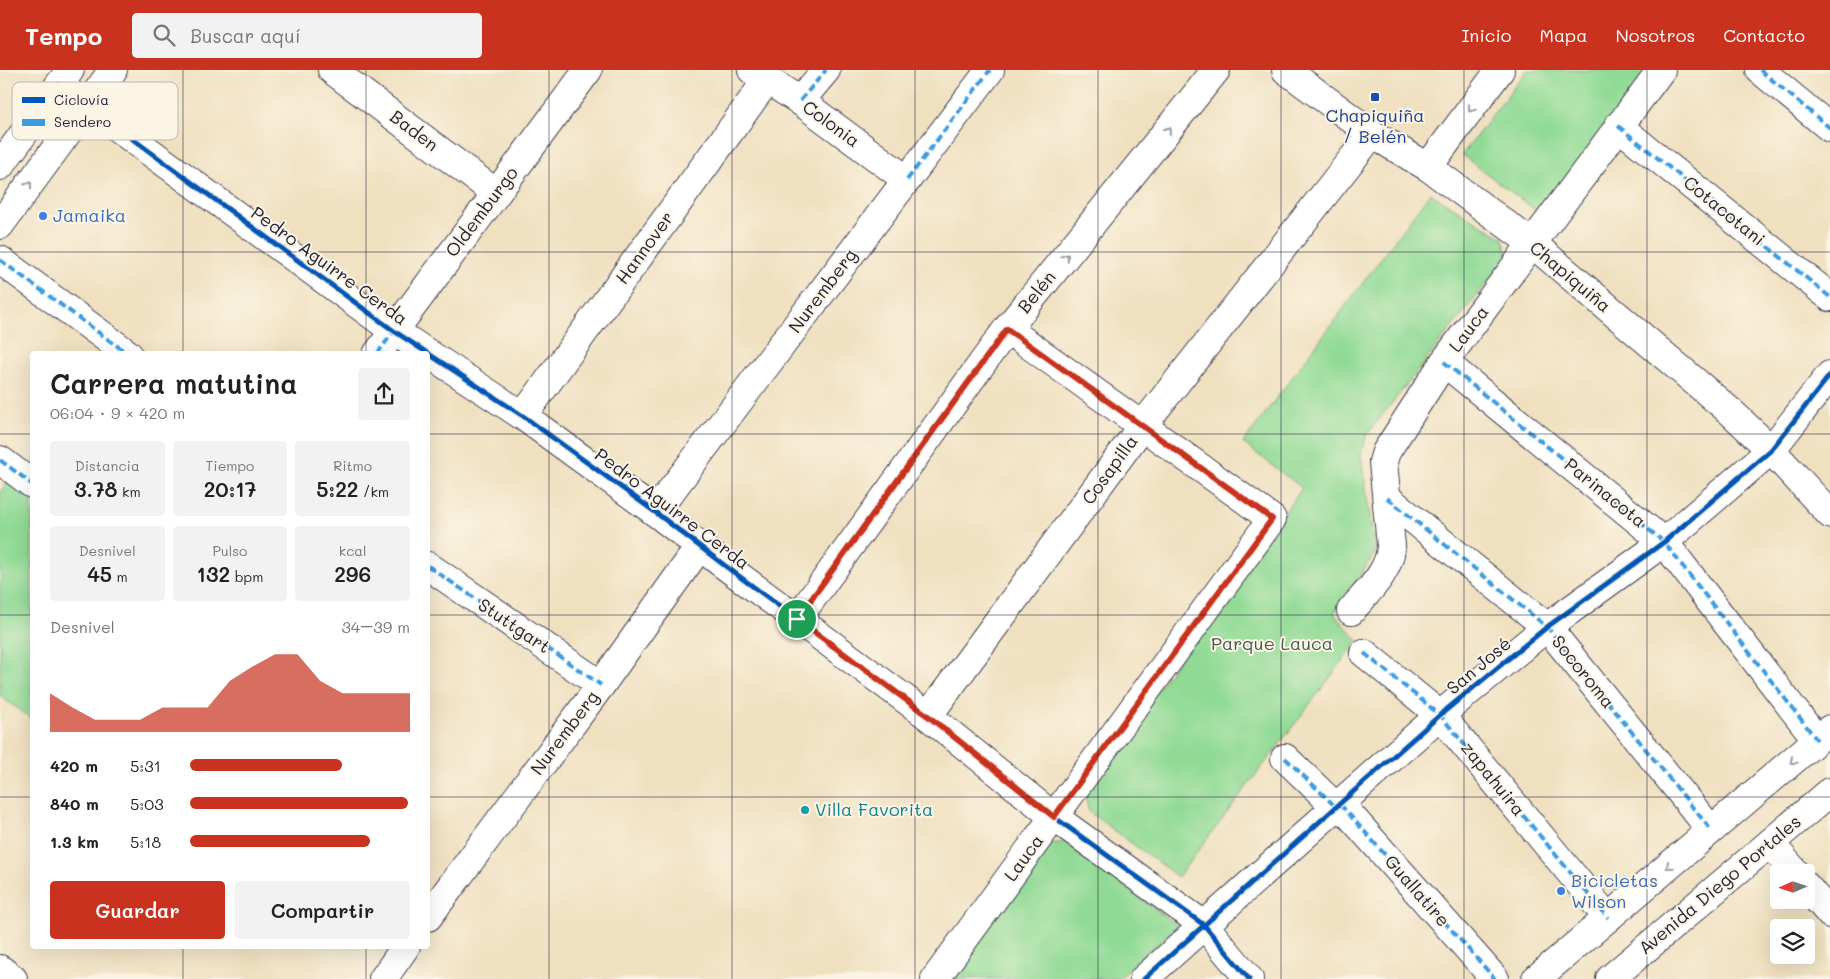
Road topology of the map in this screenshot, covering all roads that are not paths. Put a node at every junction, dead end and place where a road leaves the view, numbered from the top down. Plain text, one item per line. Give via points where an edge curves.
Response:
1 (114, 70) edge
2 (332, 70) edge
3 (588, 70) edge
4 (826, 70) edge
5 (990, 70) edge
6 (1216, 70) edge
7 (1286, 70) edge
8 (1500, 70) edge
9 (1660, 70) edge
10 (1760, 70) edge
11 (760, 75) edge
12 (105, 82) edge
13 (800, 101) junction
14 (1618, 126) junction
15 (1830, 128) edge
16 (1372, 134) junction
17 (19, 140) edge
18 (62, 140) edge
19 (133, 140) edge
20 (0, 166) edge
21 (1428, 167) junction
22 (907, 180) junction
23 (496, 193) junction
24 (0, 225) edge
25 (1533, 244) junction
26 (0, 260) edge
27 (1830, 297) edge
28 (1007, 329) junction
29 (394, 331) junction
30 (124, 351) edge
31 (379, 351) edge
32 (424, 351) edge
33 (430, 355) edge
34 (1444, 362) junction
35 (1830, 375) edge
36 (523, 416) junction
37 (1143, 426) junction
38 (1772, 450) junction
39 (0, 460) edge
40 (30, 482) edge
41 (1387, 498) junction
42 (655, 512) junction
43 (1830, 514) edge
44 (1664, 542) junction
45 (700, 546) junction
46 (430, 567) edge
47 (1352, 611) dead end
48 (797, 619) junction
49 (1547, 627) junction
50 (1364, 653) dead end
51 (601, 685) junction
52 (1440, 715) junction
53 (928, 716) junction
54 (1824, 734) edge
55 (1285, 758) dead end
56 (1830, 792) edge
57 (1338, 805) junction
58 (1054, 817) junction
59 (1712, 830) junction
60 (1770, 843) junction
61 (1788, 864) edge
62 (1815, 896) edge
63 (430, 914) edge
64 (1830, 914) edge
65 (1608, 918) junction
66 (1204, 925) junction
67 (404, 949) edge
68 (0, 969) edge
69 (13, 979) edge
70 (383, 979) edge
71 (935, 979) edge
72 (1144, 979) edge
73 (1249, 979) edge
74 (1495, 979) edge
75 (1536, 979) edge
76 (1610, 979) edge

1 - 12 street
2 - 23 street, Baden
3 - 23 street, Oldemburgo
4 - 13 street
5 - 22 street, Nuremberg
28 -> 6 street, Belén
7 - 16 street, Chapiquiña
8 -> 21 street
9 - 14 street, Lauca
10 - 15 street
11 - 13 street, Colonia
11 - 36 street, Hannover
13 - 22 street, Colonia
14 - 25 street, Lauca
14 - 27 street, Cotacotani
16 - 21 street, Chapiquiña
16 - 37 street, Cosapilla
17 - 20 street
24 -> 18 street
19 - 29 street, Pedro Aguirre Cerda
21 - 25 street, Chapiquiña
22 - 42 street, Nuremberg
23 - 29 street, Oldemburgo
25 - 34 street, Lauca
25 - 38 street, Chapiquiña
26 - 30 street
28 - 37 street
28 - 48 street, Belén
29 - 31 street, Oldemburgo
29 - 32 street, Pedro Aguirre Cerda
33 - 36 street, Pedro Aguirre Cerda
34 - 41 street, Lauca via 1384,456
34 - 44 street, Parinacota
35 - 38 street, San José
36 - 42 street, Pedro Aguirre Cerda
37 - 53 street, Cosapilla
37 - 58 street, Lauca via 1272,519
38 - 43 street, Chapiquiña
38 - 44 street, San José
39 - 40 street
41 - 47 street, Lauca via 1390,560
41 - 49 street, Socoroma
42 - 45 street, Pedro Aguirre Cerda
44 - 49 street, San José
44 - 54 street, Parinacota
45 - 48 street, Pedro Aguirre Cerda
45 - 51 street, Nuremberg
46 - 51 street, Stuttgart
48 - 53 street, Pedro Aguirre Cerda
49 - 52 street, San José
49 - 59 street, Socoroma
50 - 52 street, zapahuira
51 - 63 street, Nuremberg
52 - 57 street, San José
52 - 65 street, zapahuira
53 - 58 street, Pedro Aguirre Cerda
54 -> 59 street
55 - 57 street, Guallatire
56 - 60 street, Avenida Diego Portales
57 - 66 street, San José
57 - 74 street, Guallatire
58 - 66 street, Pedro Aguirre Cerda
58 - 71 street, Lauca
59 -> 65 street
60 - 61 street
60 - 76 street, Avenida Diego Portales
62 - 64 street
65 - 75 street
66 - 72 street, San José
66 - 73 street, Pedro Aguirre Cerda
67 - 70 street
68 - 69 street

